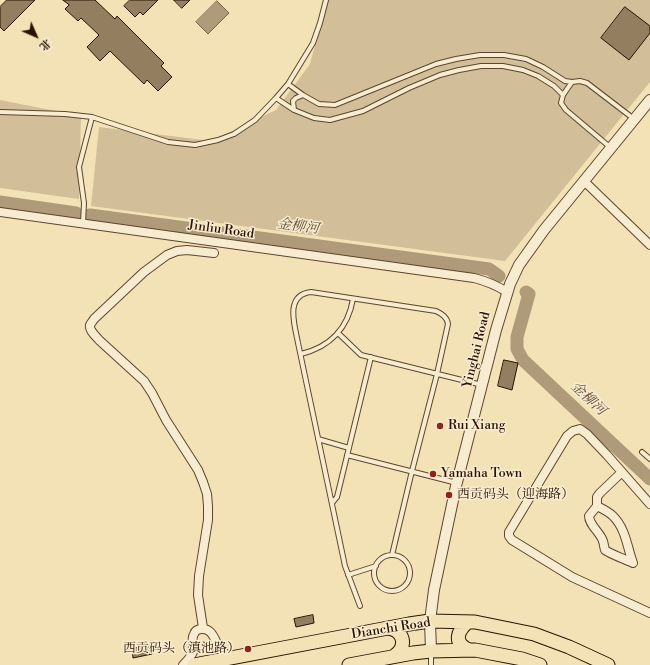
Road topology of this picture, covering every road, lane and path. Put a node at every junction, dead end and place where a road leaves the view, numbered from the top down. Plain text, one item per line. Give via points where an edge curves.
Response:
1 (326, 0) edge
2 (572, 82) junction
3 (288, 84) junction
4 (303, 95) junction
5 (563, 95) junction
6 (276, 98) junction
7 (650, 100) edge
8 (294, 110) junction
9 (0, 112) edge
10 (92, 117) junction
11 (635, 119) junction
12 (611, 148) junction
13 (584, 181) junction
14 (0, 212) edge
15 (83, 223) junction
16 (650, 244) edge
17 (214, 254) dead end
18 (507, 292) junction
19 (353, 299) junction
20 (338, 332) junction
21 (300, 354) junction
22 (371, 357) junction
23 (437, 374) junction
24 (482, 385) junction
25 (318, 439) junction
26 (349, 448) junction
27 (642, 452) dead end
28 (347, 455) junction
29 (650, 460) edge
30 (412, 471) junction
31 (622, 472) junction
32 (457, 483) junction
33 (332, 503) junction
34 (650, 504) edge
35 (597, 506) junction
36 (392, 555) junction
37 (376, 566) junction
38 (348, 574) junction
39 (360, 606) dead end
40 (650, 613) edge
41 (430, 621) junction
42 (468, 622) junction
43 (203, 628) junction
44 (388, 628) junction
45 (469, 650) junction
46 (431, 651) junction
47 (394, 656) junction
48 (233, 658) junction
49 (184, 665) edge
50 (194, 665) edge
51 (349, 665) edge
52 (430, 665) edge
53 (540, 665) edge
54 (608, 665) edge

1 - 3 lane via 313,43
2 - 4 lane via 565,81 526,59 504,55 480,55 436,64 335,105 319,104
2 - 5 lane
2 - 11 lane via 587,83
3 - 4 lane
3 - 6 lane
4 - 8 lane via 293,101
5 - 8 lane via 554,86 523,70 503,66 481,66 440,75 363,111 330,120 314,118
5 - 12 lane via 561,103 566,110
6 - 8 lane
6 - 10 lane via 255,120 234,134 194,145 168,142
7 - 11 street, Yinghai Road
9 - 10 lane
10 - 15 lane via 80,167 84,203
11 - 12 street, Yinghai Road
12 - 13 street, Yinghai Road
13 - 16 street
13 - 18 street, Yinghai Road via 519,265
14 - 15 street, Jinliu Road
15 - 18 street, Jinliu Road via 474,278 496,285
17 - 43 street via 187,250 167,255 144,272 94,319 90,326 99,340 144,381 203,482 207,494 208,520 198,595
18 - 24 street, Yinghai Road
19 - 20 lane via 346,320
19 - 21 lane via 311,292 299,297 293,309
19 - 23 lane via 442,314 448,324
20 - 21 lane via 321,347
20 - 22 lane via 361,354
21 - 25 lane
22 - 23 lane
22 - 26 lane
23 - 24 lane
23 - 30 lane
24 - 32 street, Yinghai Road
25 - 26 lane
25 - 33 lane
26 - 28 lane
27 - 29 lane
28 - 30 lane
28 - 33 lane via 337,497
30 - 32 lane
30 - 36 lane
31 - 34 street
31 - 35 street via 597,497
31 - 40 street via 587,434 580,430 573,431 567,436 509,532 509,536 572,577
32 - 41 street, Yinghai Road via 434,590
33 - 38 lane
35 - 35 street via 589,520 599,534 605,550 633,563 621,526 613,516
36 - 37 lane via 381,559
36 - 37 lane via 401,557 409,567 409,580 404,587 388,590 380,586 375,579
37 - 38 lane
38 - 39 lane
41 - 42 main road, Dianchi Road
41 - 44 main road, Dianchi Road
41 - 46 street, Yinghai Road
42 - 45 main road via 460,631 459,639 462,646
42 - 54 main road, Dianchi Road via 534,634
43 - 48 street via 212,634 222,651
43 - 49 street via 193,635 193,652
44 - 47 main road via 399,632 402,639 402,647
44 - 48 main road, Dianchi Road
45 - 46 main road, Dianchi Road
45 - 53 main road, Dianchi Road via 522,659
46 - 47 main road, Dianchi Road
46 - 52 lane
47 - 51 main road, Dianchi Road
48 - 50 main road, Dianchi Road

